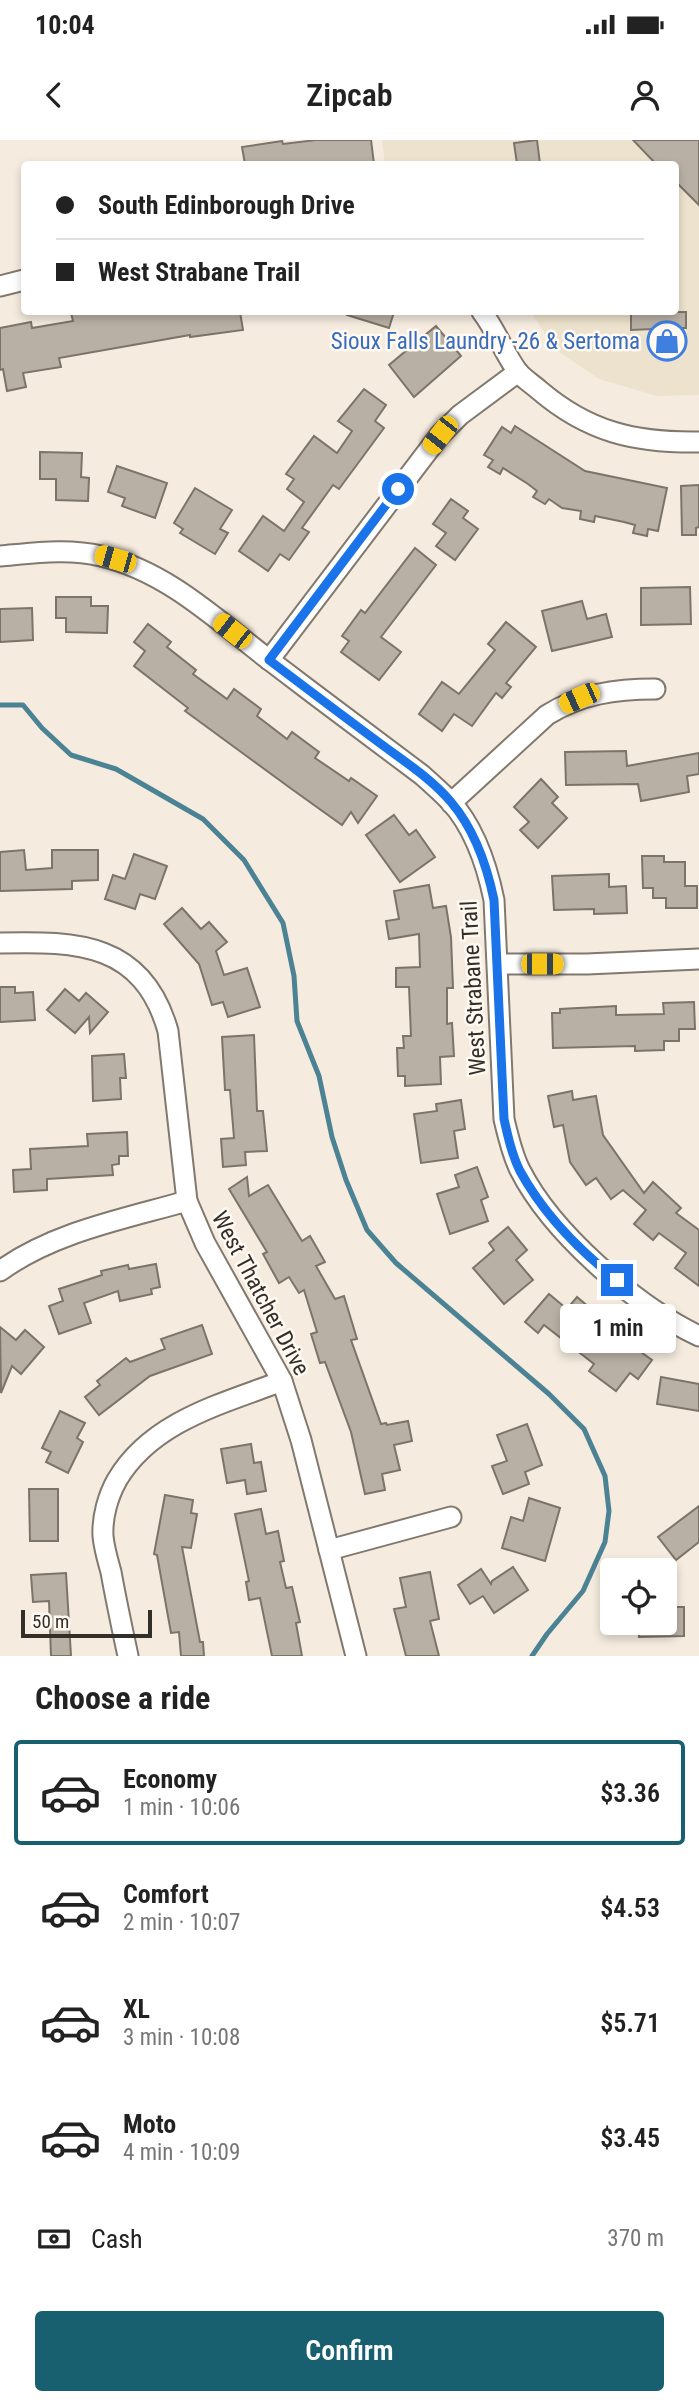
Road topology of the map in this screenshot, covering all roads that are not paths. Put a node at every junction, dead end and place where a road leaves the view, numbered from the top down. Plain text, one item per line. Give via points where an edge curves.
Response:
1 (21, 281) edge
2 (0, 286) edge
3 (484, 315) edge
4 (518, 372) junction
5 (699, 442) edge
6 (0, 556) edge
7 (269, 660) junction
8 (655, 689) dead end
9 (452, 803) junction
10 (0, 943) edge
11 (699, 959) edge
12 (498, 964) junction
13 (187, 1201) junction
14 (0, 1271) edge
15 (699, 1336) edge
16 (282, 1381) junction
17 (451, 1517) dead end
18 (329, 1550) junction
19 (128, 1656) edge
20 (356, 1656) edge

1 - 2 street
3 - 4 street
4 - 5 street via 555,403 604,430 655,442
4 - 7 street via 440,435
6 - 7 street, West Strabane Trail via 63,551 130,564 196,603
7 - 9 street, West Strabane Trail via 422,775
8 - 9 street via 604,692 565,704 547,715
9 - 12 street, West Strabane Trail via 489,876
10 - 13 street, West Thatcher Drive via 50,942 101,951 138,975 153,994 167,1031
11 - 12 street
12 - 15 street, West Strabane Trail via 504,1119 519,1169 536,1197 601,1268 674,1324
13 - 14 street via 63,1238
13 - 16 street, West Thatcher Drive via 205,1243
16 - 18 street, West Thatcher Drive
16 - 19 street via 166,1430 128,1462 113,1488 103,1537
17 - 18 street
18 - 20 street, West Thatcher Drive

